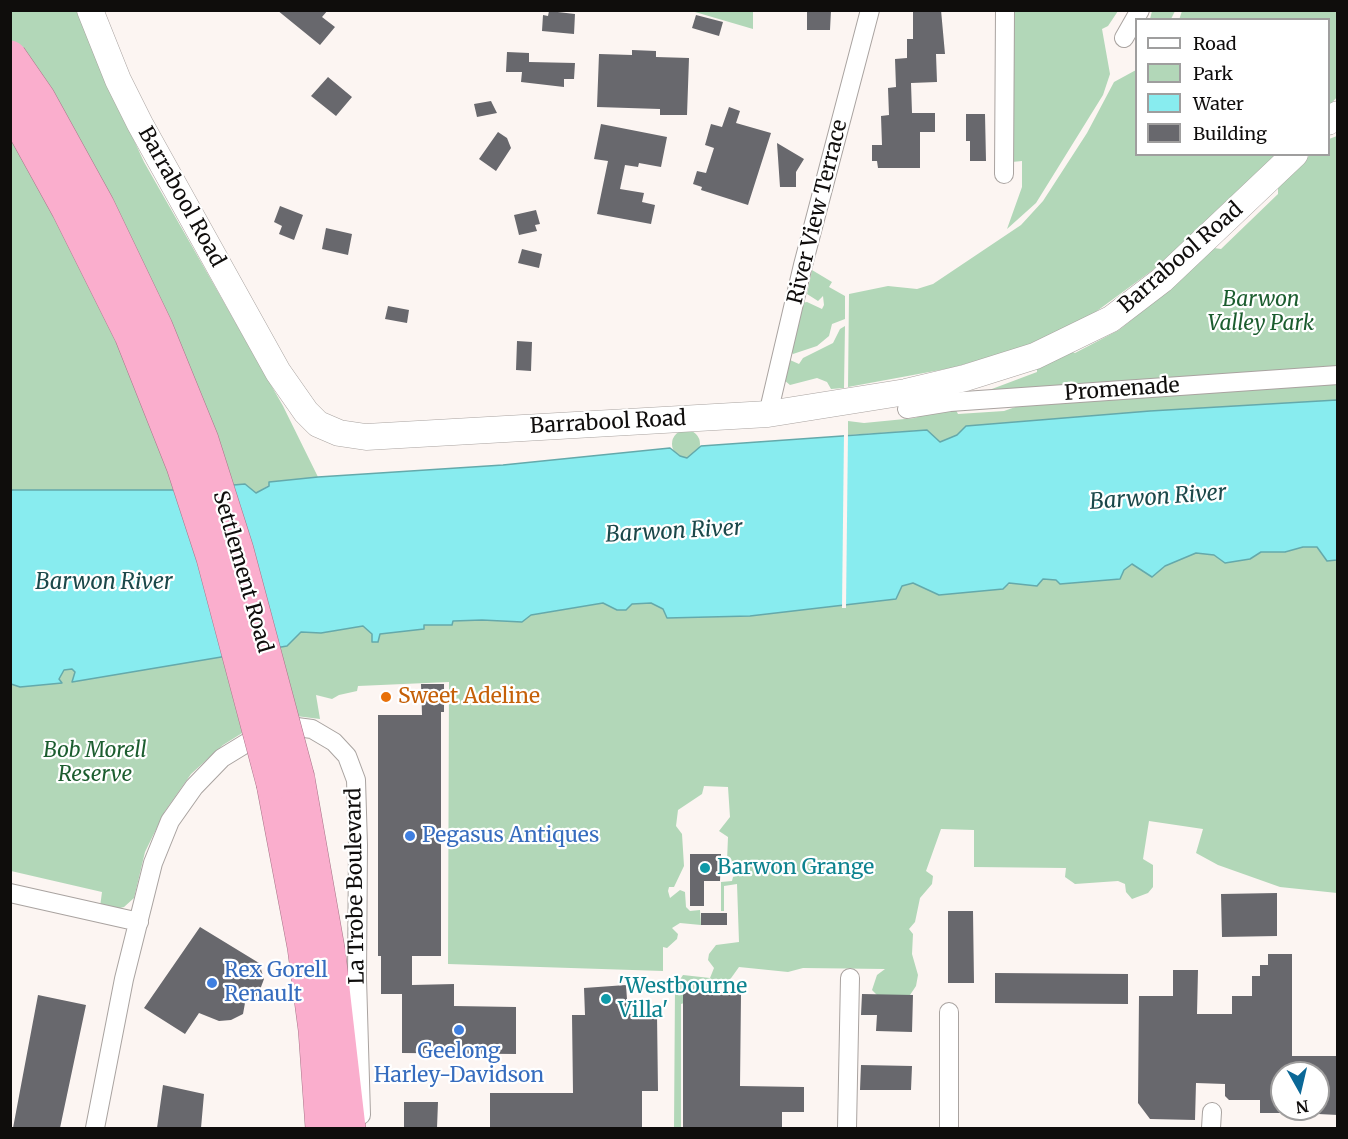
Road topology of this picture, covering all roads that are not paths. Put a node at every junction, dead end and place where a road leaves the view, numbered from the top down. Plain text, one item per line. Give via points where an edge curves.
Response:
1 (90, 10) edge
2 (870, 10) edge
3 (1005, 10) edge
4 (1135, 19) edge
5 (1124, 38) dead end
6 (10, 57) edge
7 (10, 104) edge
8 (1293, 156) edge
9 (1004, 174) dead end
10 (1338, 375) edge
11 (907, 410) dead end
12 (768, 414) junction
13 (285, 781) junction
14 (10, 893) edge
15 (139, 922) junction
16 (850, 978) dead end
17 (949, 1012) dead end
18 (95, 1128) edge
19 (322, 1128) edge
20 (349, 1128) edge
21 (359, 1128) edge
22 (847, 1128) edge
23 (949, 1128) edge

1 - 12 street, Barrabool Road via 118,80 183,202 278,372 318,424 339,433 366,437
2 - 12 street, River View Terrace
3 - 9 street
4 - 5 street
6 - 13 highway, Settlement Road, bridge via 39,99 98,206 156,327 202,441 249,591
7 - 13 highway, Settlement Road, bridge via 131,335 183,466
8 - 12 street, Barrabool Road via 1162,280 1111,319 1072,340 965,378 906,392
10 - 11 street, Promenade via 950,402
13 - 19 highway, Settlement Road via 315,1030
13 - 20 highway, Settlement Road via 329,954
14 - 15 street
15 - 18 street, La Trobe Boulevard
15 - 21 street, La Trobe Boulevard via 165,831 186,796 213,766 243,744 281,727 306,727 334,741 351,763 358,793 357,978 362,1107
16 - 22 street
17 - 23 street

